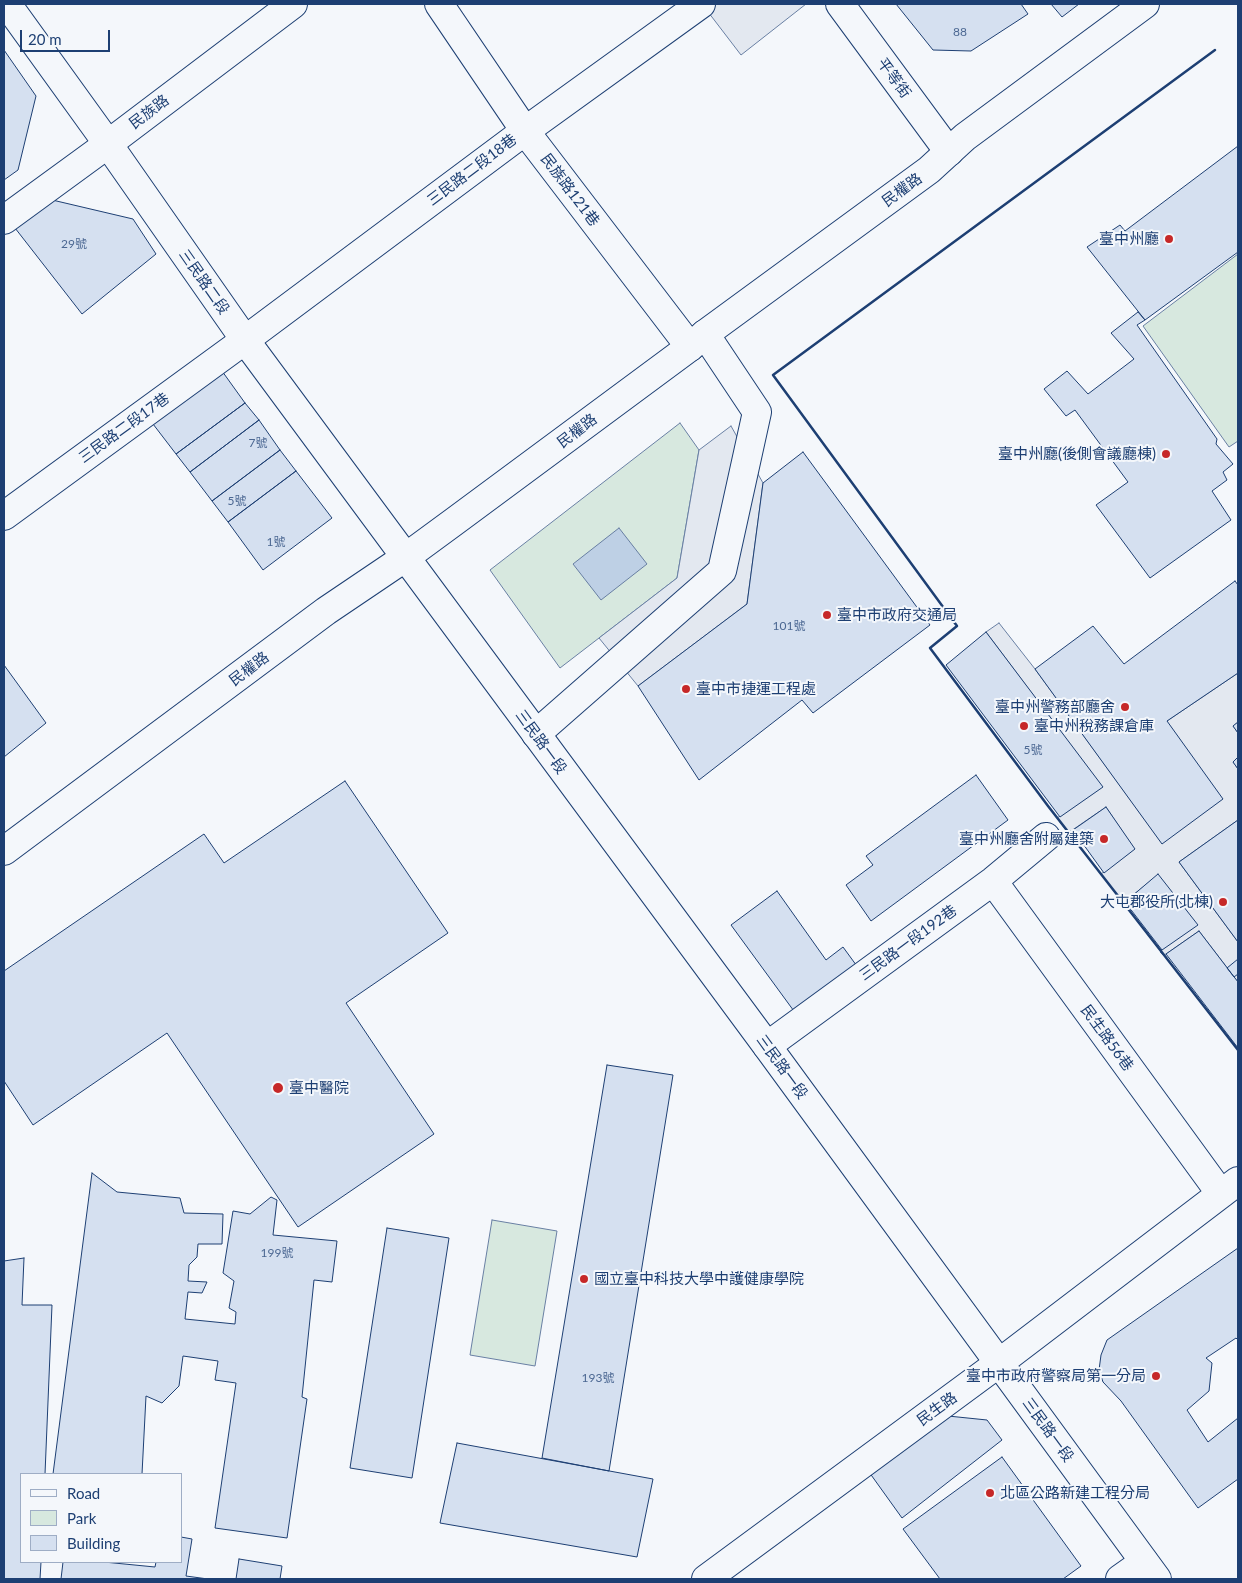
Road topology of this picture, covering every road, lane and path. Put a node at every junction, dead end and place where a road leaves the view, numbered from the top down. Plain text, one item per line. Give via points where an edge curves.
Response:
1 (7, 4) edge
2 (293, 4) edge
3 (439, 4) edge
4 (702, 4) edge
5 (840, 4) edge
6 (1145, 4) edge
7 (525, 131) junction
8 (108, 144) junction
9 (949, 152) junction
10 (4, 220) edge
11 (245, 340) junction
12 (697, 341) junction
13 (4, 516) edge
14 (406, 557) junction
15 (536, 734) junction
16 (1046, 837) dead end
17 (4, 851) edge
18 (993, 881) junction
19 (767, 1046) junction
20 (1229, 1188) edge
21 (999, 1362) junction
22 (1150, 1570) edge
23 (706, 1579) edge
24 (1120, 1579) edge

1 - 8 main road, 三民路二段
2 - 8 main road, 民族路
3 - 7 main road, 民族路121巷
4 - 7 main road, 三民路二段18巷
5 - 9 main road, 平等街
6 - 9 main road, 民權路
7 - 11 main road, 三民路二段18巷
7 - 12 main road, 民族路121巷
8 - 10 main road, 民族路
8 - 11 main road, 三民路二段
9 - 12 main road, 民權路
11 - 13 main road, 三民路二段17巷
11 - 14 main road, 三民路二段
12 - 14 main road, 民權路
12 - 15 main road, 民族路121巷 via 757,412 722,570
14 - 15 main road, 三民路一段
14 - 17 main road, 民權路 via 326,611
15 - 19 main road, 三民路一段
16 - 18 main road, 三民路一段192巷
18 - 19 main road, 三民路一段192巷
18 - 20 main road, 民生路56巷
19 - 21 main road, 三民路一段
20 - 21 main road, 民生路
21 - 22 main road, 三民路一段
21 - 23 main road, 民生路
22 - 24 main road

